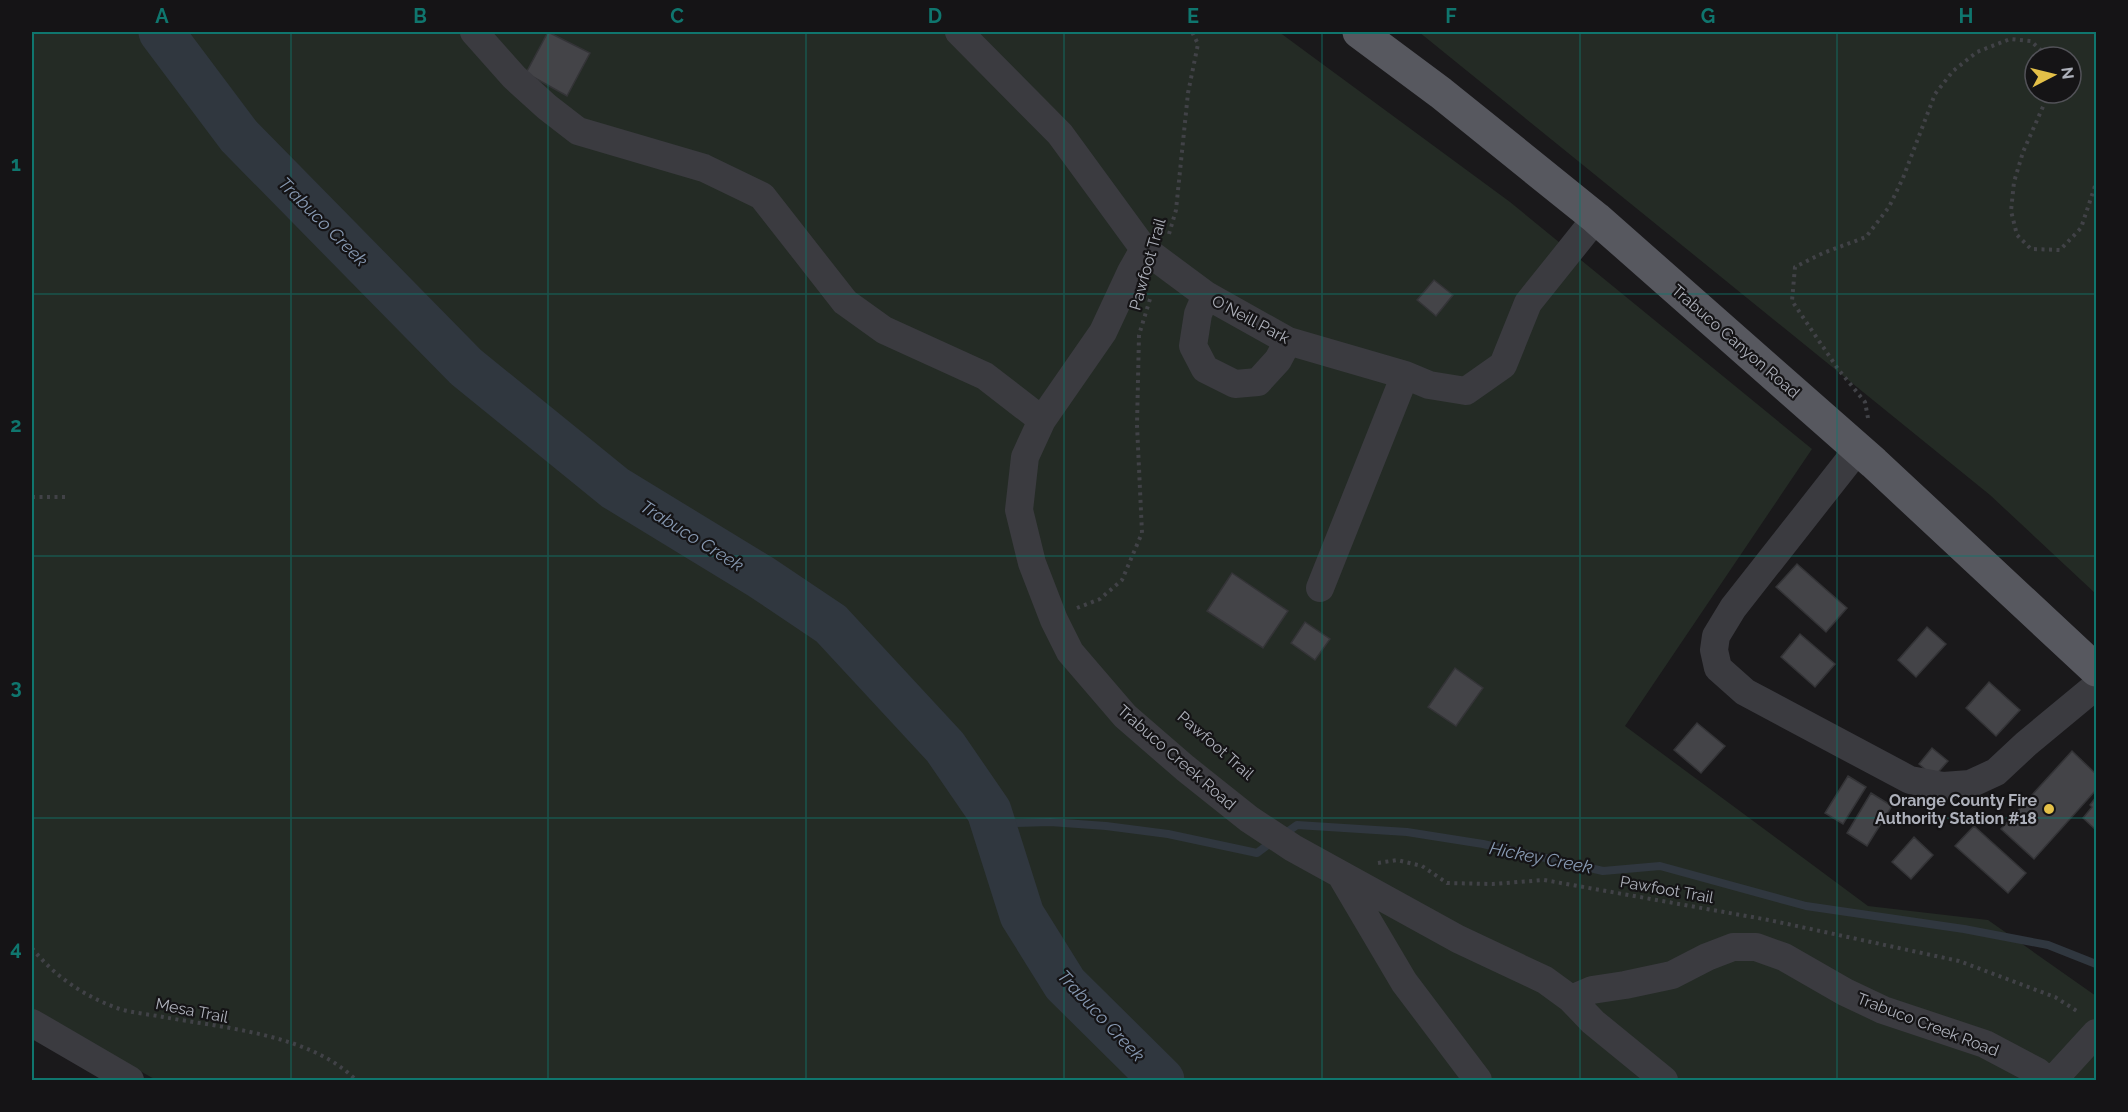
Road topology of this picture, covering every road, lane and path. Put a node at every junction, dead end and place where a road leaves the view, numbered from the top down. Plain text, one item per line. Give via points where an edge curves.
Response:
1 (474, 32) edge
2 (959, 32) edge
3 (1192, 32) edge
4 (1359, 32) edge
5 (2035, 45) edge
6 (2044, 105) edge
7 (2097, 183) edge
8 (1596, 218) junction
9 (1153, 255) junction
10 (1206, 295) junction
11 (1288, 341) junction
12 (1405, 375) junction
13 (1042, 420) junction
14 (1866, 456) junction
15 (32, 497) edge
16 (66, 497) dead end
17 (1320, 588) dead end
18 (1054, 620) junction
19 (2097, 669) edge
20 (2097, 686) edge
21 (1376, 864) dead end
22 (1342, 877) junction
23 (32, 948) edge
24 (1571, 999) junction
25 (32, 1023) edge
26 (2092, 1026) edge
27 (130, 1080) edge
28 (356, 1080) edge
29 (1478, 1080) edge
30 (1664, 1080) edge
31 (2045, 1080) edge
32 (2053, 1080) edge

1 - 13 street via 514,77 578,131 704,168 762,196 845,302 884,330 985,376
2 - 9 street, O'Neill Park via 1060,134
3 - 9 path, Pawfoot Trail via 1198,44 1188,93 1176,210
4 - 8 main road, Trabuco Canyon Road
5 - 14 path via 2010,39 1977,52 1953,71 1935,94 1888,207 1866,237 1795,267 1792,301 1865,402
6 - 7 path via 2014,182 2011,211 2017,235 2031,249 2060,250 2081,228
8 - 12 street, O'Neill Park via 1528,303 1503,365 1466,391 1429,385
8 - 14 main road, Trabuco Canyon Road
9 - 10 street, O'Neill Park
9 - 13 street, Trabuco Creek Road via 1131,272 1103,332
9 - 18 path, Pawfoot Trail via 1139,336 1137,425 1142,533 1122,580 1100,599
10 - 11 street, O'Neill Park
10 - 11 street via 1198,314 1193,346 1205,369 1234,384 1258,382 1278,360
11 - 12 street, O'Neill Park
12 - 17 street
13 - 18 street, Trabuco Creek Road via 1025,457 1019,510 1032,563
14 - 19 main road, Trabuco Canyon Road
14 - 20 street via 1733,608 1716,636 1718,668 1745,692 1910,780 1943,786 1970,784 1996,772
15 - 16 path
18 - 22 street, Trabuco Creek Road via 1070,652 1125,716 1261,826
21 - 26 path, Pawfoot Trail via 1397,860 1422,866 1447,883 1544,880 1769,920 1959,961 2055,997
22 - 24 street via 1545,980
22 - 29 street via 1404,981
23 - 28 path, Mesa Trail via 67,982 120,1009 289,1042 325,1058
24 - 30 street
24 - 31 street, Trabuco Creek Road via 1592,990 1672,975 1733,947 1756,947 1784,957 1883,1010 1985,1044 2038,1072
25 - 27 street
26 - 32 street

